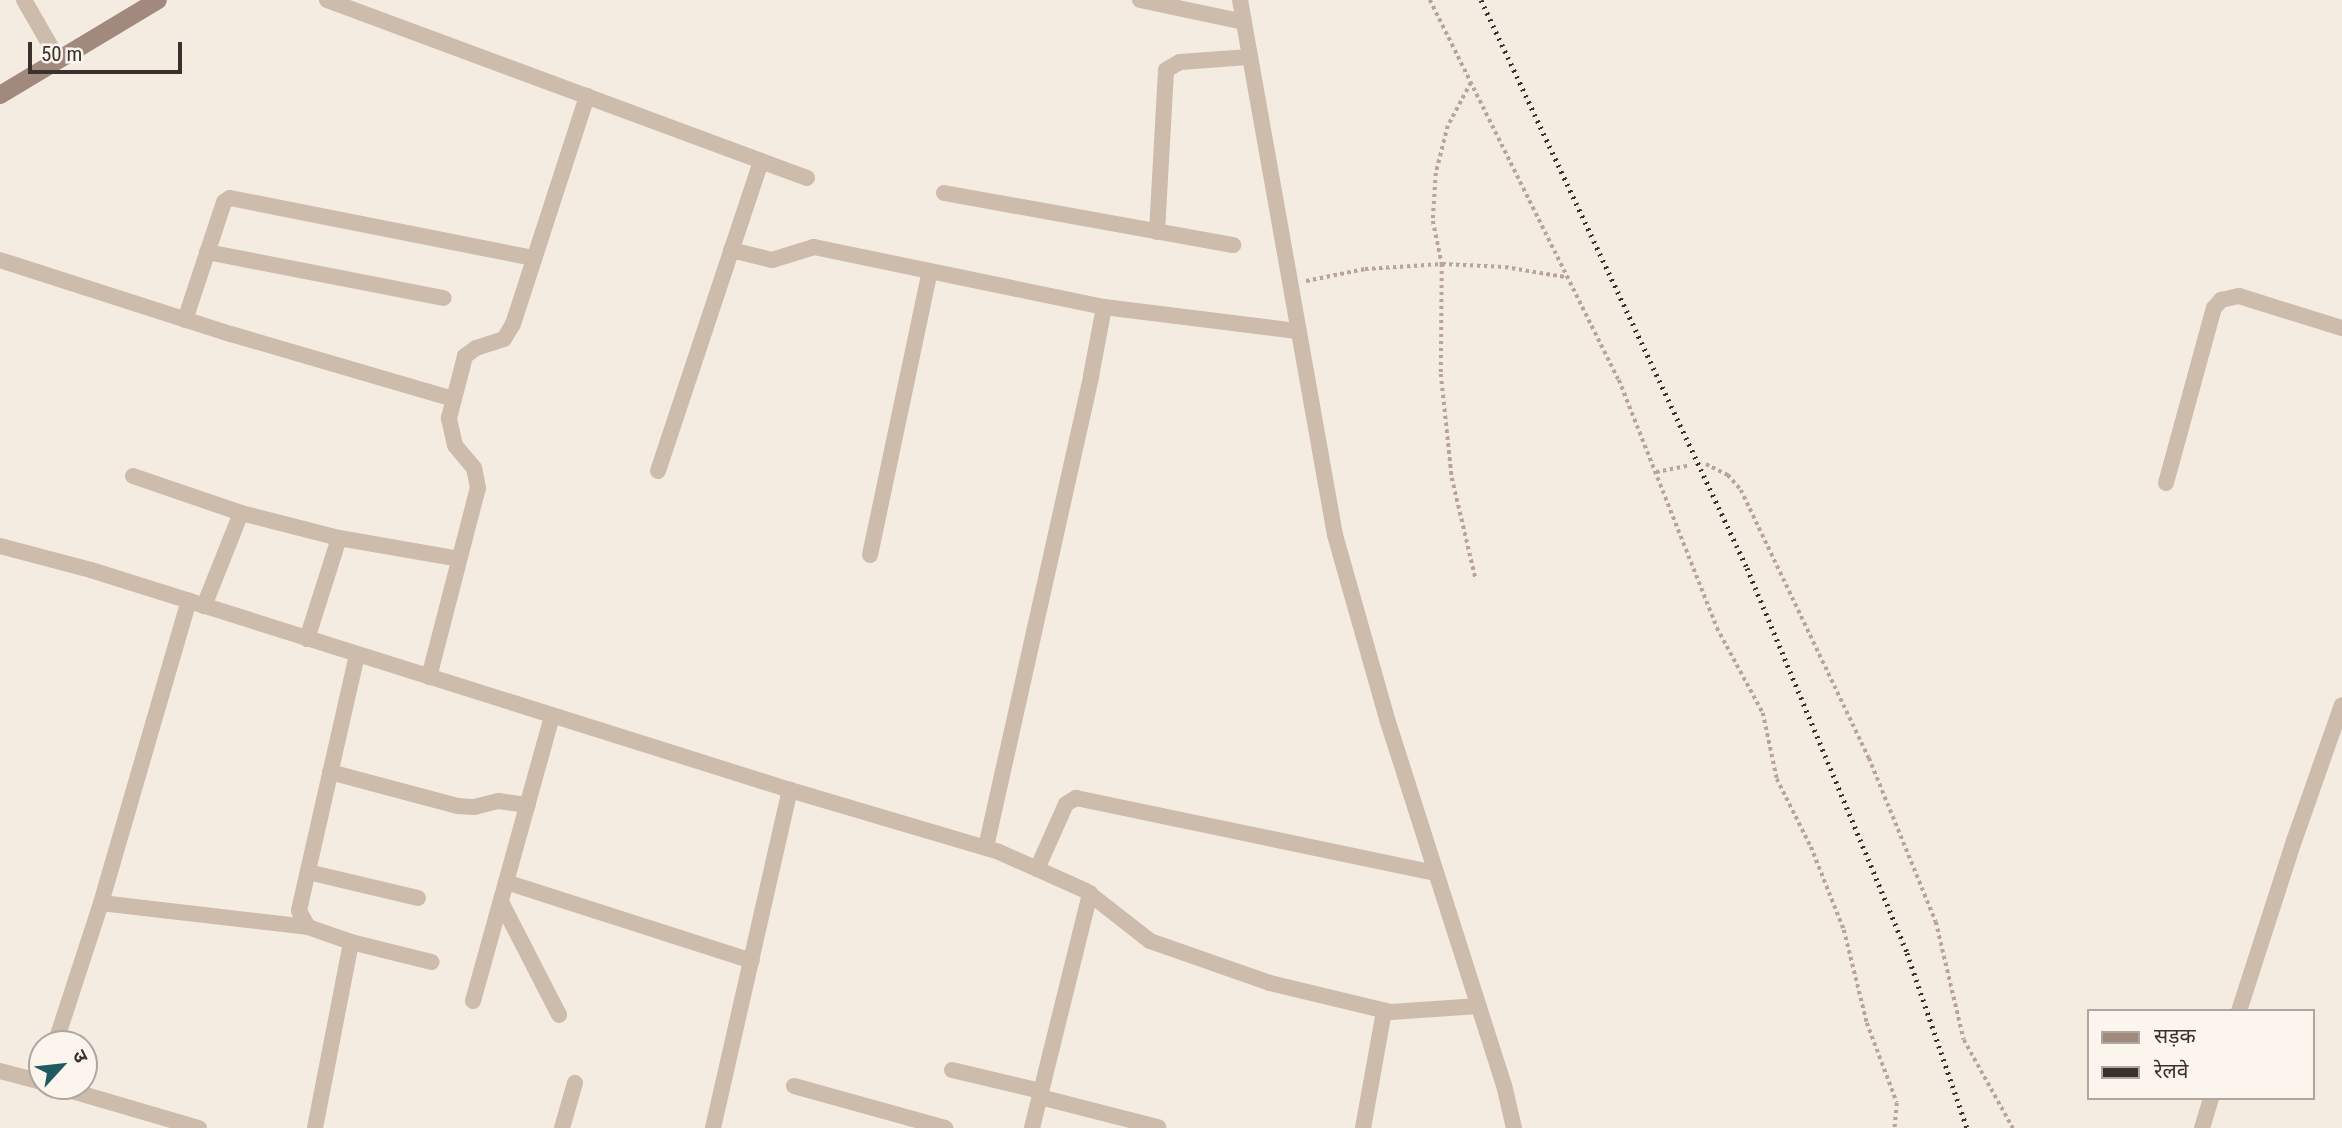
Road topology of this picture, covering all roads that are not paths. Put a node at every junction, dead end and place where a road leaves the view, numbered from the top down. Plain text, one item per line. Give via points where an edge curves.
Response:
1 (24, 0) edge
2 (158, 0) edge
3 (327, 0) edge
4 (1140, 0) edge
5 (1240, 0) edge
6 (1244, 22) junction
7 (1249, 57) junction
8 (58, 60) junction
9 (0, 95) edge
10 (587, 96) junction
11 (761, 161) junction
12 (807, 178) dead end
13 (944, 193) dead end
14 (1157, 232) junction
15 (1233, 245) dead end
16 (731, 250) junction
17 (207, 252) junction
18 (534, 258) junction
19 (0, 260) edge
20 (930, 271) junction
21 (444, 298) dead end
22 (1104, 307) junction
23 (185, 320) junction
24 (2342, 328) edge
25 (1298, 331) junction
26 (454, 399) junction
27 (659, 471) dead end
28 (134, 476) dead end
29 (2166, 484) dead end
30 (241, 513) junction
31 (339, 538) junction
32 (0, 545) edge
33 (870, 555) dead end
34 (459, 559) junction
35 (197, 604) junction
36 (307, 639) junction
37 (357, 655) junction
38 (429, 677) junction
39 (2342, 705) edge
40 (552, 716) junction
41 (330, 772) junction
42 (790, 790) junction
43 (528, 805) junction
44 (986, 847) junction
45 (1037, 869) junction
46 (308, 872) junction
47 (1436, 873) junction
48 (506, 882) junction
49 (1090, 893) junction
50 (418, 898) dead end
51 (500, 902) junction
52 (101, 903) junction
53 (309, 928) junction
54 (351, 942) junction
55 (752, 961) junction
56 (432, 962) dead end
57 (473, 1001) dead end
58 (1479, 1006) junction
59 (2240, 1009) edge
60 (1384, 1011) junction
61 (559, 1015) dead end
62 (60, 1030) edge
63 (952, 1070) dead end
64 (0, 1071) edge
65 (28, 1078) edge
66 (575, 1083) dead end
67 (794, 1086) dead end
68 (1041, 1094) junction
69 (98, 1099) edge
70 (2210, 1100) edge
71 (199, 1128) edge
72 (315, 1128) edge
73 (562, 1128) edge
74 (713, 1128) edge
75 (945, 1128) edge
76 (1032, 1128) edge
77 (1157, 1128) edge
78 (1363, 1128) edge
79 (1514, 1128) edge
80 (2202, 1128) edge

1 - 8 street
2 - 8 main road
3 - 10 street
4 - 6 street
5 - 6 street
6 - 7 street
7 - 14 street via 1180,62 1166,70
7 - 25 street
8 - 9 main road
10 - 11 street
10 - 18 street
11 - 12 street
11 - 16 street
13 - 14 street
14 - 15 street
16 - 20 street via 772,260 814,247
16 - 27 street
17 - 18 street via 224,202 238,197
17 - 21 street
17 - 23 street
18 - 26 street via 513,324 504,339 465,356
19 - 23 street
20 - 22 street
20 - 33 street
22 - 25 street
22 - 44 street
23 - 26 street
24 - 29 street via 2239,296 2221,300 2214,308
25 - 47 street via 1335,535
26 - 34 street via 451,434 474,468 478,488
28 - 30 street
30 - 31 street
30 - 35 street
31 - 34 street
31 - 36 street
32 - 35 street
34 - 38 street
35 - 36 street
35 - 52 street
36 - 37 street
37 - 38 street
37 - 41 street
38 - 40 street
39 - 59 street
40 - 42 street
40 - 43 street
41 - 43 street via 458,806 498,801
41 - 46 street
42 - 44 street
42 - 55 street
43 - 48 street
44 - 45 street
45 - 47 street via 1066,804 1076,798
45 - 49 street
46 - 50 street
46 - 53 street via 299,911
47 - 58 street
48 - 51 street
48 - 55 street
49 - 60 street via 1140,935 1164,947 1270,983
49 - 68 street
51 - 57 street
51 - 61 street
52 - 53 street
52 - 62 street
53 - 54 street
54 - 56 street
54 - 72 street
55 - 74 street
58 - 60 street
58 - 79 street
60 - 78 street
63 - 68 street
64 - 65 street
66 - 73 street
67 - 75 street
68 - 76 street
68 - 77 street
69 - 71 street
70 - 80 street

